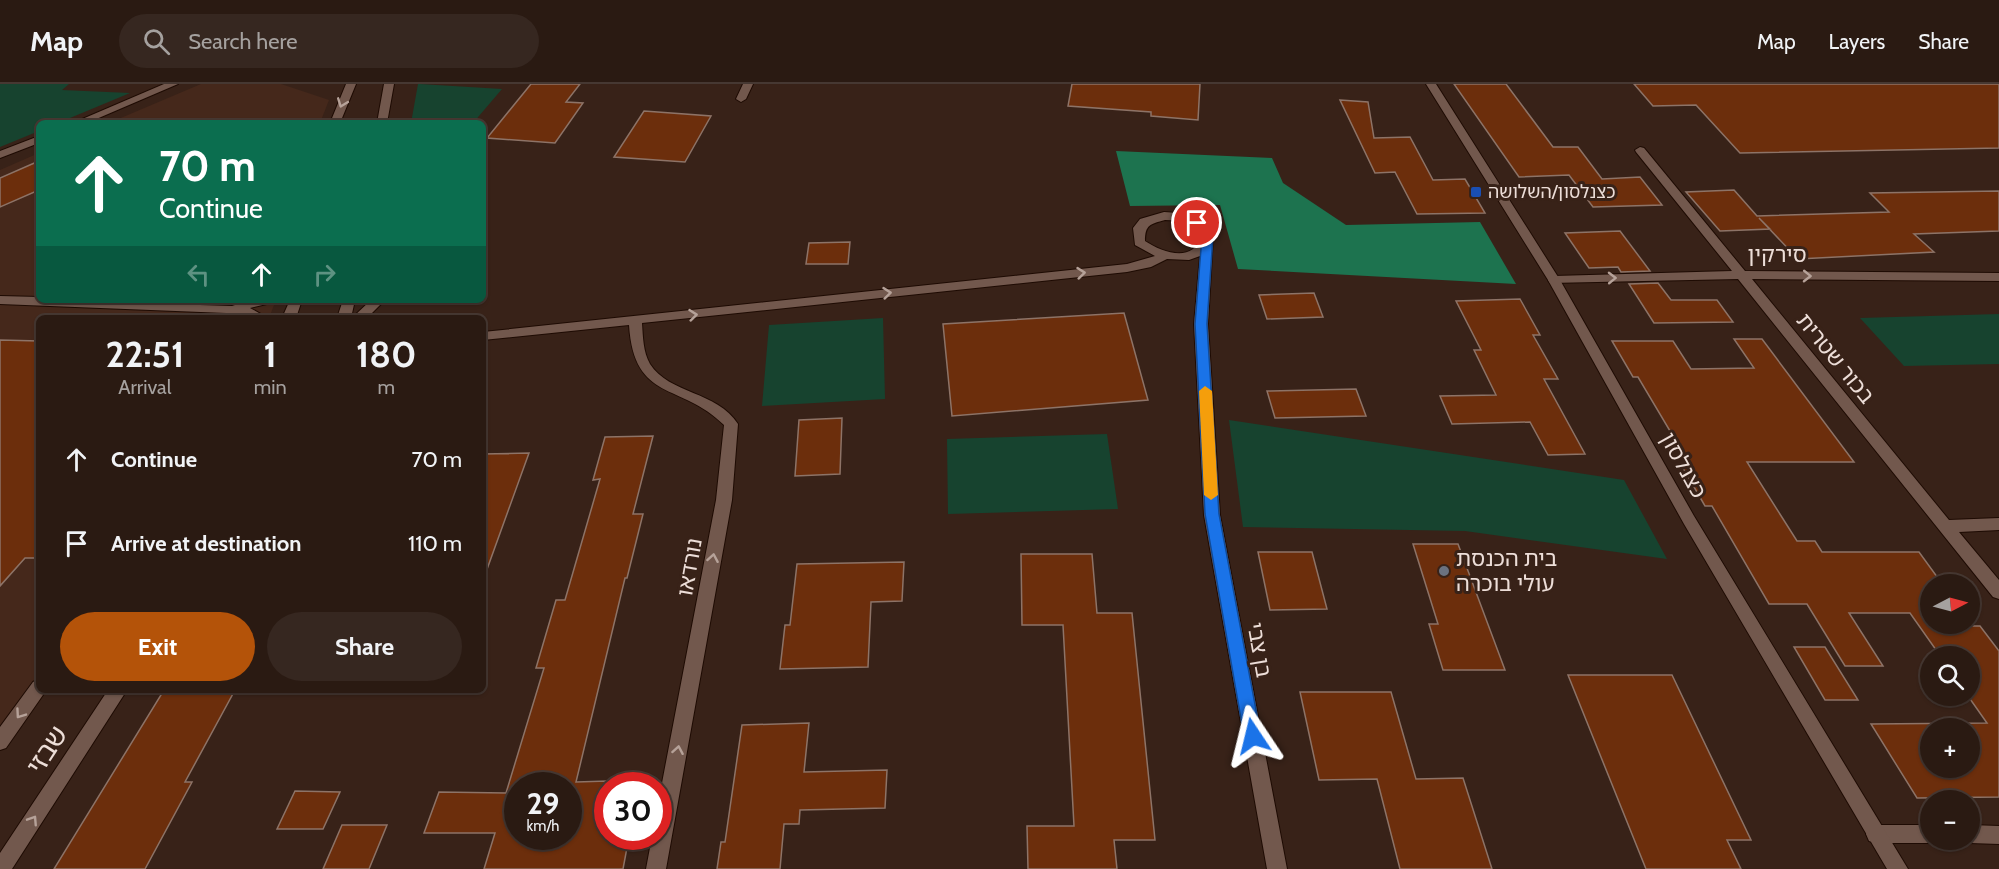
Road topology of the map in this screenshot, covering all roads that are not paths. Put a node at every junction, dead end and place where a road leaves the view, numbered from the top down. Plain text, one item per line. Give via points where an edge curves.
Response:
1 (173, 84) edge
2 (351, 84) edge
3 (389, 84) edge
4 (748, 84) edge
5 (1431, 84) edge
6 (741, 99) dead end
7 (85, 120) edge
8 (336, 120) edge
9 (383, 120) edge
10 (36, 140) edge
11 (1640, 150) dead end
12 (0, 155) edge
13 (1207, 242) junction
14 (1170, 257) junction
15 (1742, 275) junction
16 (1999, 277) edge
17 (1554, 280) junction
18 (1204, 289) junction
19 (0, 300) edge
20 (36, 301) edge
21 (75, 303) edge
22 (253, 303) edge
23 (376, 303) edge
24 (226, 309) junction
25 (256, 315) edge
26 (366, 315) edge
27 (635, 321) junction
28 (486, 336) edge
29 (1999, 524) edge
30 (1945, 526) junction
31 (1999, 592) edge
32 (36, 691) edge
33 (116, 693) edge
34 (0, 742) edge
35 (1876, 834) junction
36 (1920, 834) edge
37 (1980, 834) edge
38 (1999, 835) edge
39 (1, 869) edge
40 (656, 869) edge
41 (1277, 869) edge
42 (1898, 869) edge

1 - 7 street
2 -> 8 street
3 - 9 street
4 - 6 street
5 - 17 street, כצנלסון
10 - 12 street
11 - 15 street, בכור שטרית
13 - 14 street via 1196,253
13 - 14 street via 1204,229 1187,219 1176,216 1144,222 1137,235 1145,248
13 - 18 street, בן צבי
14 - 18 street via 1194,270
27 -> 14 street via 1127,268
15 -> 16 street, סירקין
17 -> 15 street, סירקין
15 - 30 street, בכור שטרית
17 - 35 street, כצנלסון via 1689,520
18 - 41 street, בן צבי via 1201,324 1212,514
19 - 20 street
21 - 24 street
22 - 24 street
23 - 26 street
24 - 25 street
27 - 28 street
40 -> 27 street, נורדאו via 724,500 731,424 724,414 666,385 640,362 634,346
29 - 30 street
30 - 31 street, בכור שטרית
32 -> 34 street, שבזי
39 -> 33 street, שבזי
35 - 36 street
35 - 42 street, כצנלסון
37 - 38 street

